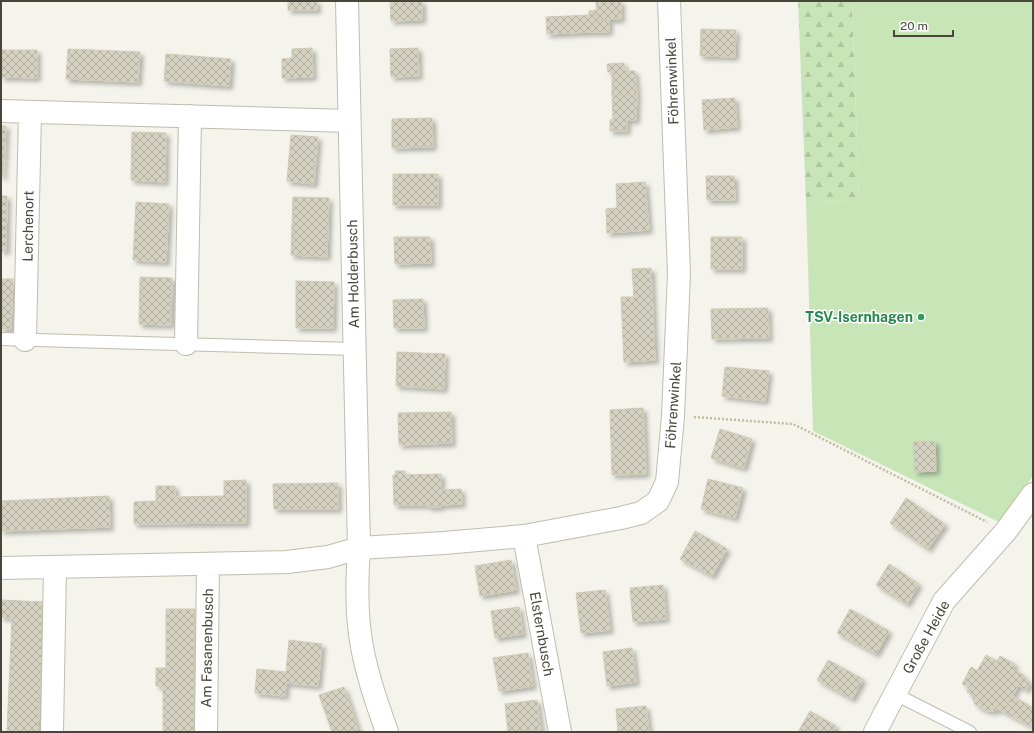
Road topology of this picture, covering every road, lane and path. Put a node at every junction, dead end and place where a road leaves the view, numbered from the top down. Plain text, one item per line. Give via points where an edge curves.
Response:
1 (347, 1) edge
2 (669, 1) edge
3 (1, 111) edge
4 (30, 112) junction
5 (190, 116) junction
6 (349, 121) junction
7 (1, 339) edge
8 (25, 340) junction
9 (186, 344) junction
10 (355, 349) junction
11 (673, 416) junction
12 (1033, 494) edge
13 (1006, 532) junction
14 (524, 536) junction
15 (359, 548) junction
16 (208, 564) junction
17 (55, 567) junction
18 (1, 568) edge
19 (895, 694) junction
20 (52, 732) edge
21 (206, 732) edge
22 (386, 732) edge
23 (560, 732) edge
24 (875, 732) edge
25 (970, 732) edge

1 - 6 street, Am Holderbusch
2 - 11 street, Föhrenwinkel via 679,274
3 - 4 street
4 - 5 street
4 - 8 street, Lerchenort
5 - 6 street
5 - 9 street
6 - 10 street, Am Holderbusch
7 - 8 lane
8 - 9 lane
9 - 10 lane
10 - 15 street, Am Holderbusch
11 - 13 path via 793,424
11 - 14 street, Föhrenwinkel via 667,482 658,501 641,513
12 - 13 street, Große Heide
13 - 19 street, Große Heide via 944,601
14 - 15 street, Föhrenwinkel
14 - 23 street, Elsternbusch
15 - 16 street via 328,557 287,562
15 - 22 street via 357,596 360,635
16 - 17 street
16 - 21 street, Am Fasanenbusch
17 - 18 street
17 - 20 street
19 - 24 street, Große Heide
19 - 25 lane

